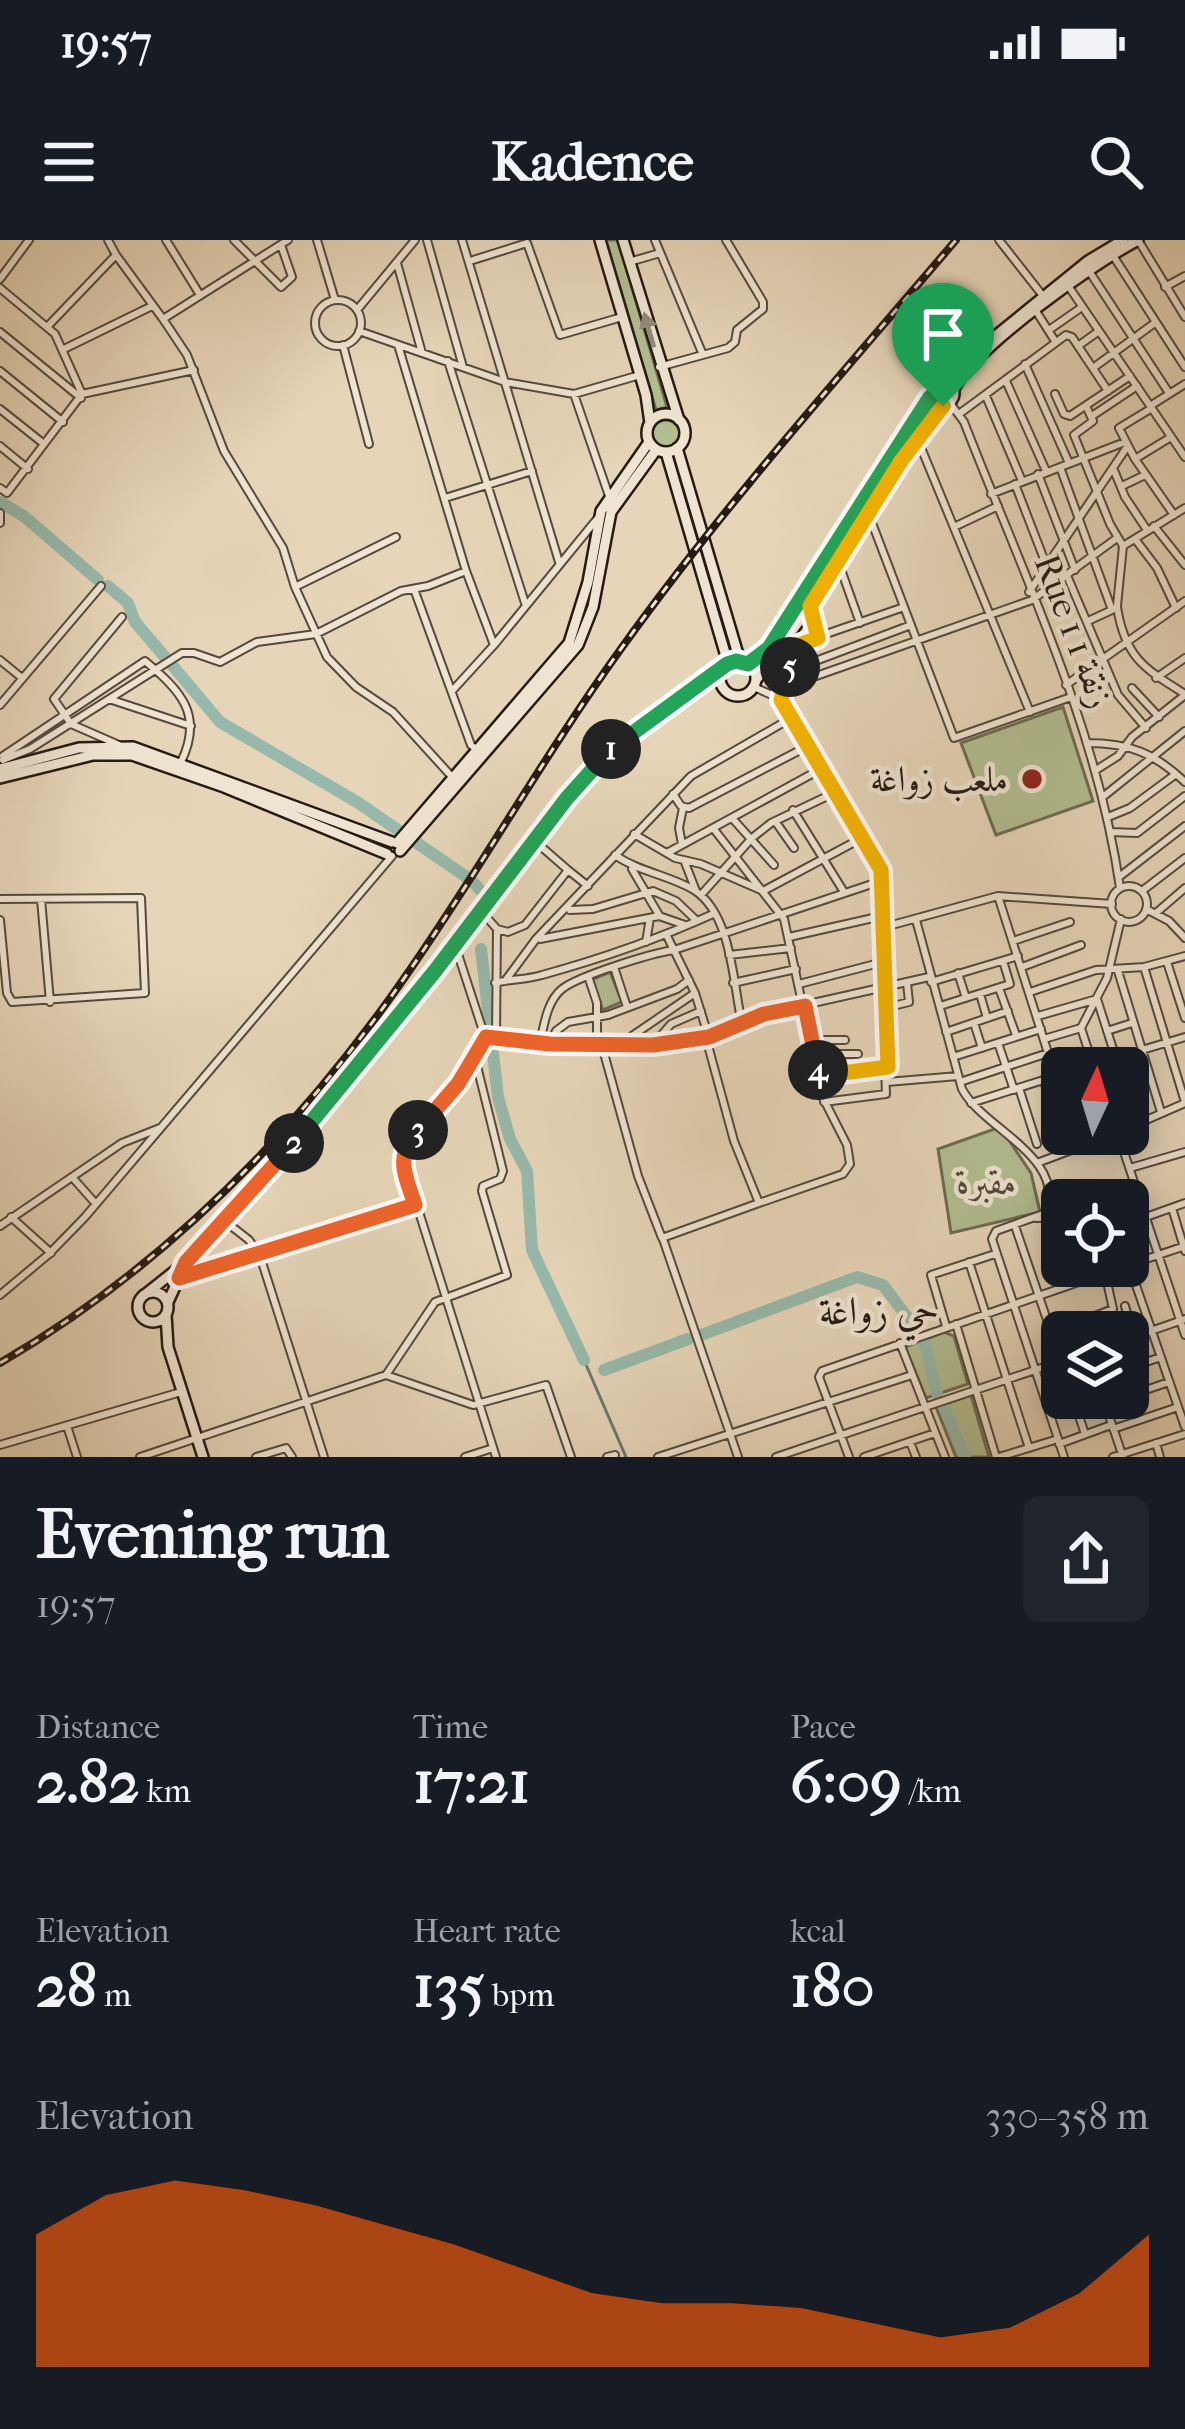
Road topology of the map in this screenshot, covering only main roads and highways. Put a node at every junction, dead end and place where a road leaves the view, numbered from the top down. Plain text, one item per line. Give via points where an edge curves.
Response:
1 (600, 240) edge
2 (622, 240) edge
3 (1123, 240) edge
4 (1138, 240) edge
5 (1066, 283) junction
6 (940, 381) junction
7 (954, 389) junction
8 (930, 397) junction
9 (946, 404) junction
10 (679, 420) junction
11 (650, 423) junction
12 (662, 448) junction
13 (735, 665) junction
14 (755, 684) junction
15 (700, 686) junction
16 (724, 689) junction
17 (1, 767) edge
18 (417, 827) junction
19 (397, 847) junction
20 (186, 1262) junction
21 (147, 1293) junction
22 (168, 1302) junction
23 (166, 1315) junction
24 (149, 1322) junction
25 (168, 1347) junction
26 (203, 1457) edge

1 - 11 main road
10 -> 2 main road
3 - 5 main road
4 - 5 main road
5 - 6 main road
5 - 7 main road via 969,365
6 - 7 main road
6 - 8 main road
7 - 9 main road
8 - 9 main road
8 - 13 main road via 794,614 769,648
9 - 14 main road
10 - 11 main road via 665,415
10 - 12 main road via 685,435
11 - 12 main road
12 - 13 main road
12 - 18 main road via 610,515 584,635
12 - 18 main road via 609,496 569,643
13 - 14 main road
13 - 15 main road
13 - 16 main road
14 - 16 main road via 739,696
15 - 16 main road
15 - 20 main road via 616,744
17 - 19 main road via 132,755
17 - 19 main road via 119,745
18 - 19 main road
20 - 21 main road
20 - 22 main road
21 - 22 main road
21 - 24 main road via 138,1308
22 - 23 main road
23 - 24 main road
23 - 25 main road
24 - 25 main road
25 - 26 main road

